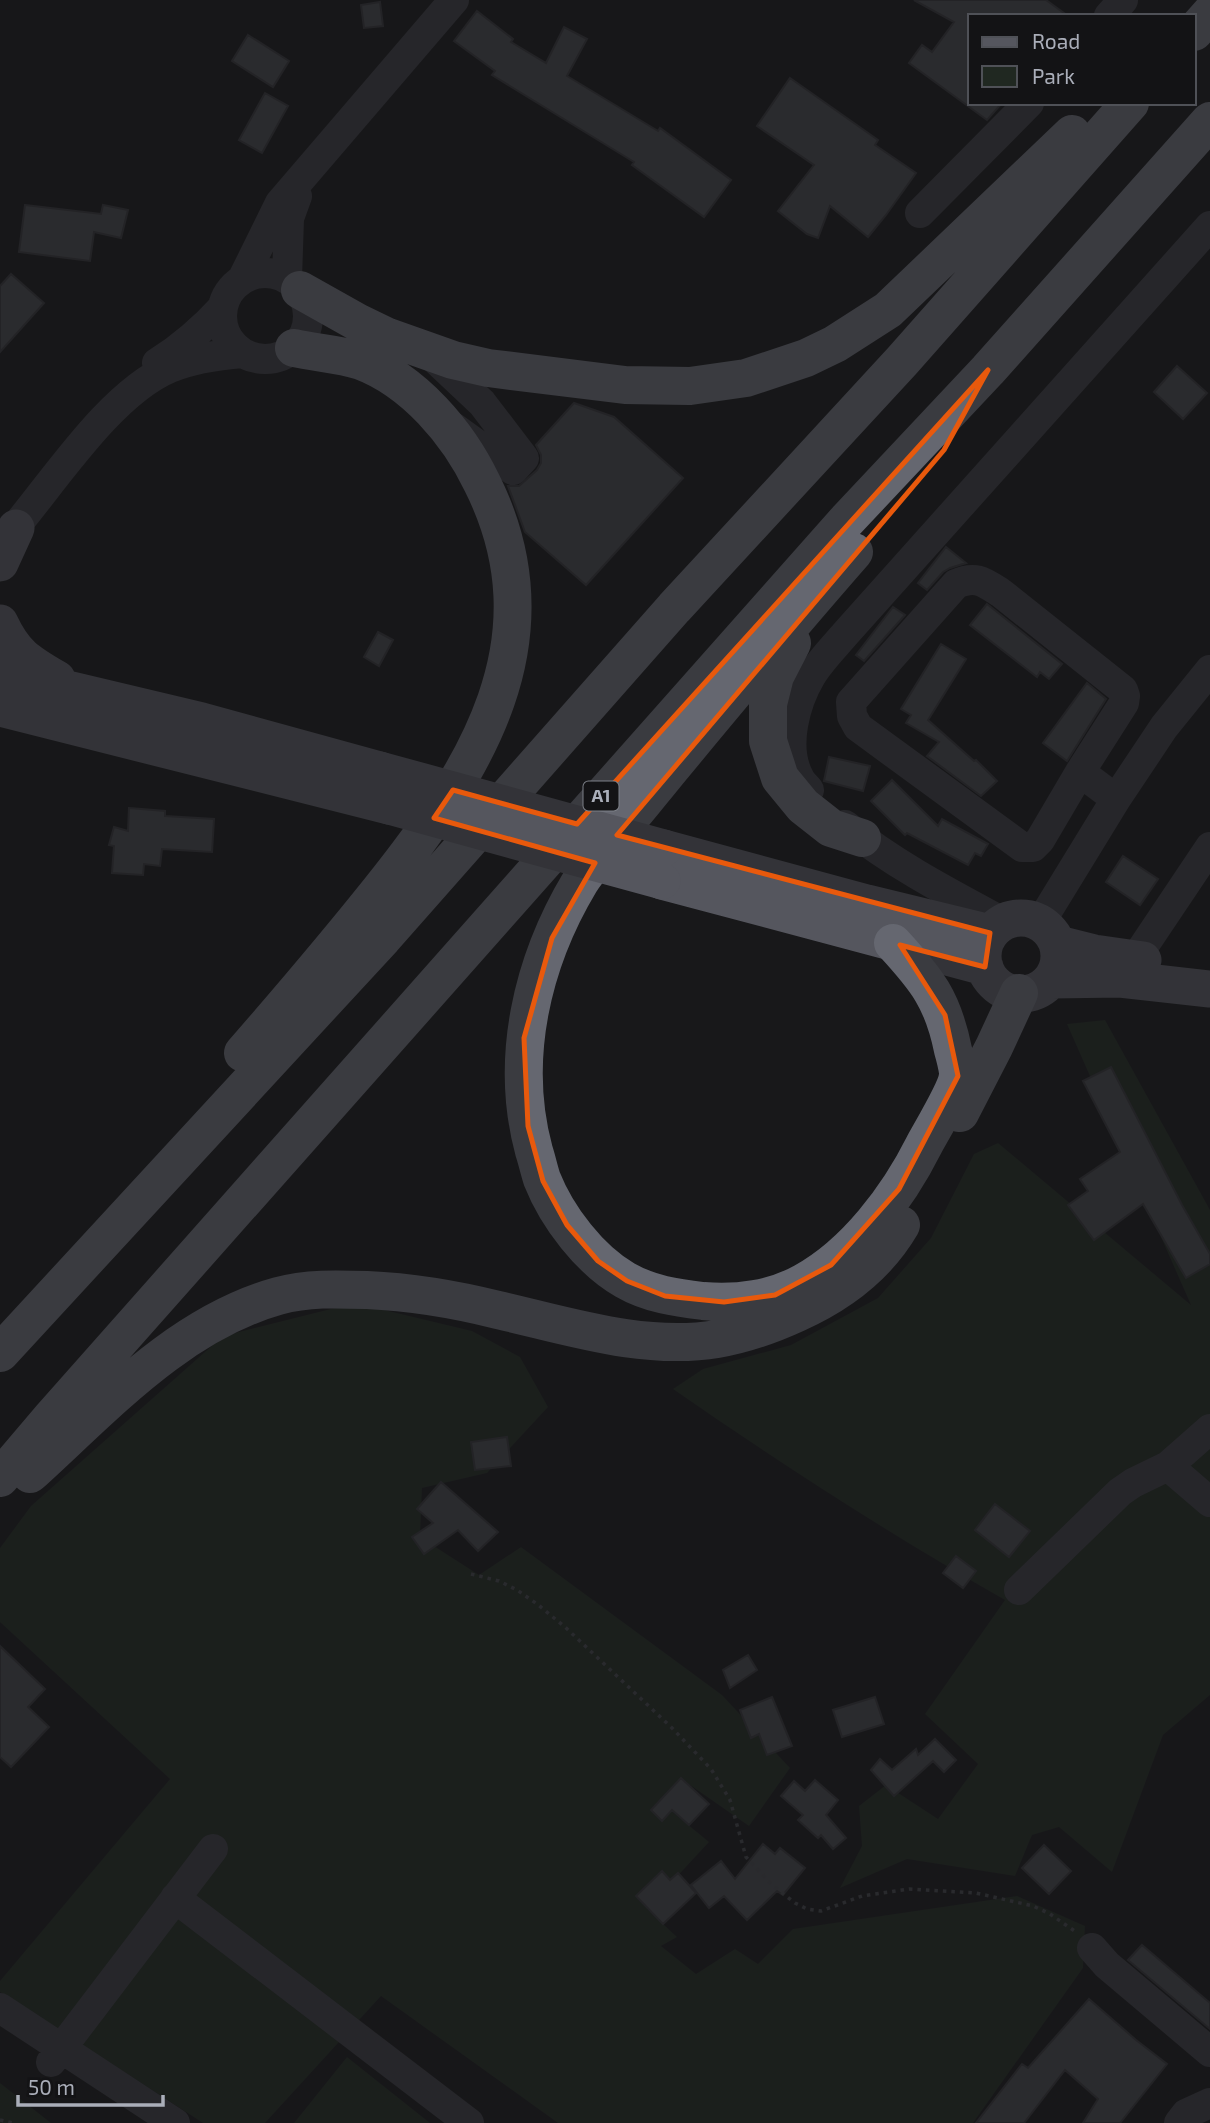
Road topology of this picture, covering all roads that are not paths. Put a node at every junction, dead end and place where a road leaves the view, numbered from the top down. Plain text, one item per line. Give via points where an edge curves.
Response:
1 (454, 0) edge
2 (1124, 0) edge
3 (1210, 1) edge
4 (1111, 14) edge
5 (1196, 14) edge
6 (1210, 14) edge
7 (1196, 30) edge
8 (1027, 105) edge
9 (1102, 105) edge
10 (1128, 105) edge
11 (1210, 121) edge
12 (304, 175) junction
13 (920, 213) dead end
14 (1210, 226) edge
15 (243, 278) junction
16 (293, 284) junction
17 (223, 307) junction
18 (294, 348) junction
19 (428, 352) junction
20 (243, 353) junction
21 (988, 370) junction
22 (430, 410) junction
23 (4, 525) edge
24 (0, 563) edge
25 (819, 592) junction
26 (0, 623) edge
27 (1210, 670) edge
28 (0, 673) edge
29 (76, 691) junction
30 (0, 708) edge
31 (1080, 772) junction
32 (1116, 799) junction
33 (862, 838) junction
34 (1210, 847) edge
35 (663, 864) junction
36 (1049, 934) junction
37 (893, 943) junction
38 (1135, 959) junction
39 (1007, 963) junction
40 (1210, 969) edge
41 (1210, 989) edge
42 (958, 1076) junction
43 (0, 1332) edge
44 (0, 1353) edge
45 (1210, 1429) edge
46 (1168, 1466) junction
47 (0, 1478) edge
48 (0, 1501) edge
49 (1210, 1502) edge
50 (1019, 1590) dead end
51 (213, 1849) dead end
52 (175, 1898) junction
53 (1092, 1948) road end
54 (0, 2008) edge
55 (0, 2031) edge
56 (1210, 2052) edge
57 (56, 2055) junction
58 (1210, 2104) edge
59 (143, 2123) edge
60 (175, 2123) edge
61 (469, 2123) edge
62 (1179, 2123) edge

1 - 12 street
2 - 4 street
3 - 5 highway
6 - 7 highway
8 - 13 street
9 - 19 highway via 888,310 835,344 776,370 746,379 661,387 488,368
10 - 44 highway via 383,938
11 - 21 highway, A1
12 - 15 street via 281,203
12 - 16 street via 289,218
14 - 33 street via 812,674 795,712 792,742 799,777
15 - 16 street via 269,273
15 - 17 street via 230,290
16 - 18 street via 307,307 305,333
16 - 19 highway via 357,322
17 - 20 street via 225,333
17 - 23 street via 187,343 106,401 73,435
18 - 20 street via 270,359
18 - 22 highway via 362,362 391,377
19 - 22 street via 482,404 524,457 513,470
20 - 23 street via 169,368 131,393
21 - 25 highway via 944,450
21 - 47 highway, A1 via 829,540
22 - 43 highway via 478,474 499,523 510,569 510,643 498,694 481,737 455,787 350,927
23 - 24 main road
25 - 33 highway via 775,676 768,704 768,741 780,778 803,806 831,828
25 - 42 highway via 581,880 538,975 524,1038 527,1126 543,1181 567,1225 598,1261 627,1281 665,1296 724,1302 775,1295 802,1283 831,1265 860,1237 899,1189
26 - 29 main road via 24,660
27 - 32 street via 1164,727
28 - 29 main road
29 - 35 main road, bridge via 380,770
30 - 35 main road, bridge via 389,806
31 - 31 street via 1040,840 1033,847 1022,847 858,727 851,702 956,584 968,579 984,582 1123,690 1124,703
31 - 32 street
32 - 36 street
33 - 39 street via 932,884
34 - 38 street
35 - 37 main road
35 - 39 main road via 867,903
36 - 38 main road
36 - 39 main road via 1028,918 1015,918
36 - 39 main road via 1059,957 1057,969
37 - 39 main road
37 - 42 highway via 932,989 945,1015
38 - 40 main road
39 - 41 main road
39 - 42 highway
39 - 48 highway via 994,1047 924,1186 898,1230 868,1267 837,1293 764,1328 715,1339 658,1342 611,1337 401,1291 323,1288 278,1296 227,1315 176,1346
45 - 46 street
46 - 49 street
46 - 50 street via 1126,1487
51 - 52 street
52 - 57 street
52 - 61 street
53 - 56 street
54 - 57 street
55 - 57 street
57 - 59 street
57 - 60 street
58 - 62 street via 1186,2114

